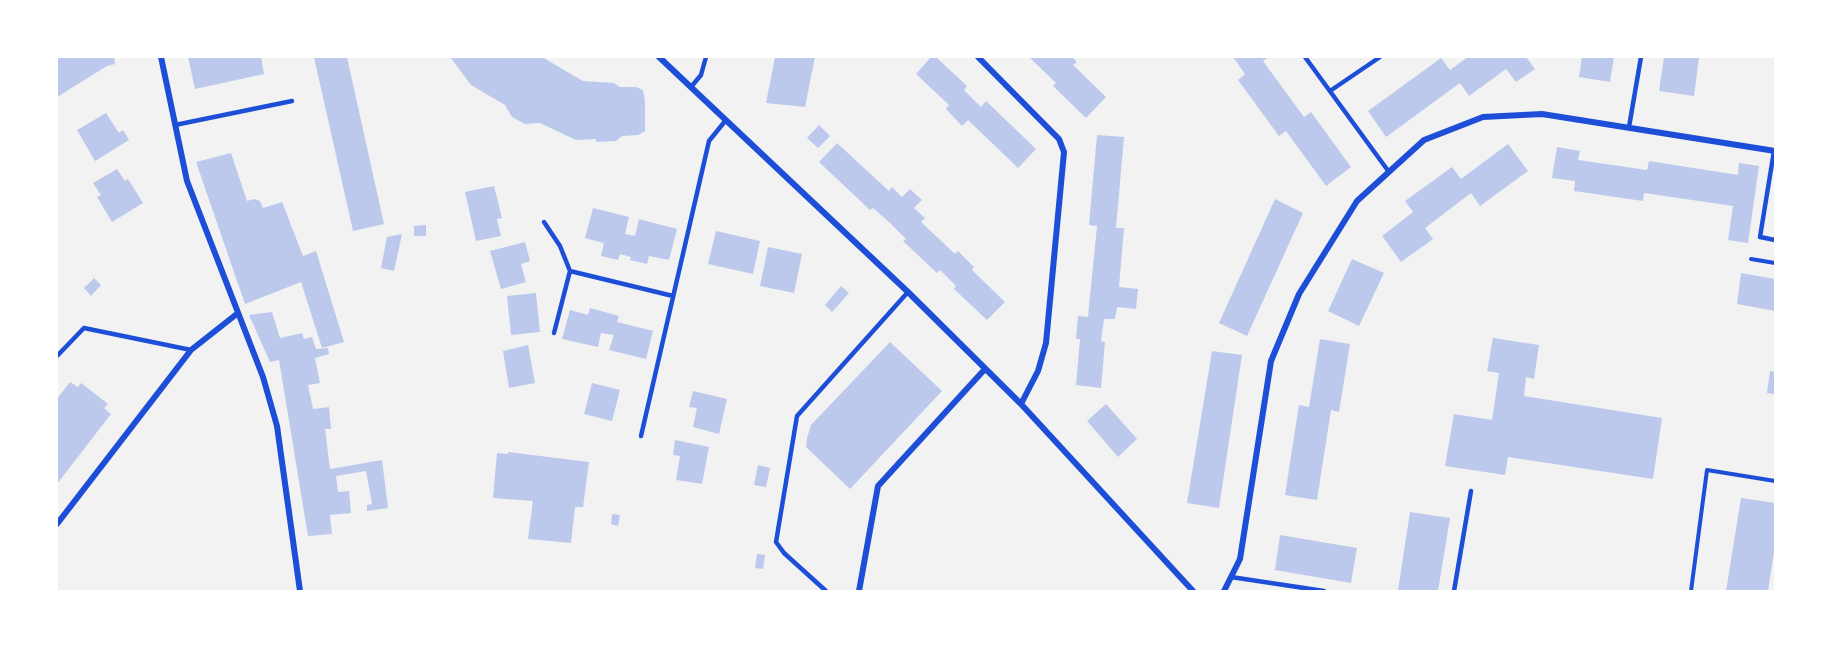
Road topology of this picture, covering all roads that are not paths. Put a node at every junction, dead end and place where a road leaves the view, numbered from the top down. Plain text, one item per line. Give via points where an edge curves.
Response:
1 (161, 57) edge
2 (659, 57) edge
3 (706, 57) edge
4 (978, 57) edge
5 (1305, 57) edge
6 (1380, 57) edge
7 (1641, 57) edge
8 (691, 87) junction
9 (1330, 91) junction
10 (292, 101) dead end
11 (726, 120) junction
12 (175, 125) junction
13 (1629, 127) junction
14 (1774, 151) edge
15 (1389, 172) junction
16 (544, 222) dead end
17 (1775, 240) edge
18 (570, 271) junction
19 (908, 292) junction
20 (673, 296) junction
21 (237, 313) junction
22 (554, 333) dead end
23 (191, 351) junction
24 (57, 356) edge
25 (985, 369) junction
26 (1021, 404) junction
27 (641, 436) dead end
28 (1471, 491) dead end
29 (57, 524) edge
30 (1231, 577) junction
31 (300, 591) edge
32 (826, 591) edge
33 (859, 591) edge
34 (1193, 591) edge
35 (1224, 591) edge
36 (1324, 591) edge
37 (1454, 591) edge

1 - 12 street
2 - 8 street
3 - 8 lane via 702,75
4 - 26 street via 1059,139 1064,152 1046,344
5 - 9 lane
6 - 9 lane
7 - 13 lane
8 - 11 street
9 - 15 lane
10 - 12 lane
11 - 19 street
11 - 20 lane via 709,141
12 - 21 street via 187,181
13 - 14 street
13 - 15 street via 1542,114 1483,117 1424,140
14 - 17 lane via 1760,237
15 - 30 street via 1358,201 1305,285 1271,361 1240,559
16 - 18 lane
18 - 20 lane
18 - 22 lane
19 - 25 street
19 - 32 lane via 797,416 776,542
20 - 27 lane
21 - 23 street
21 - 31 street via 278,426
23 - 24 lane via 84,328
23 - 29 street
25 - 26 street
25 - 33 street via 878,486
26 - 34 street
28 - 37 lane
30 - 35 street
30 - 36 lane

